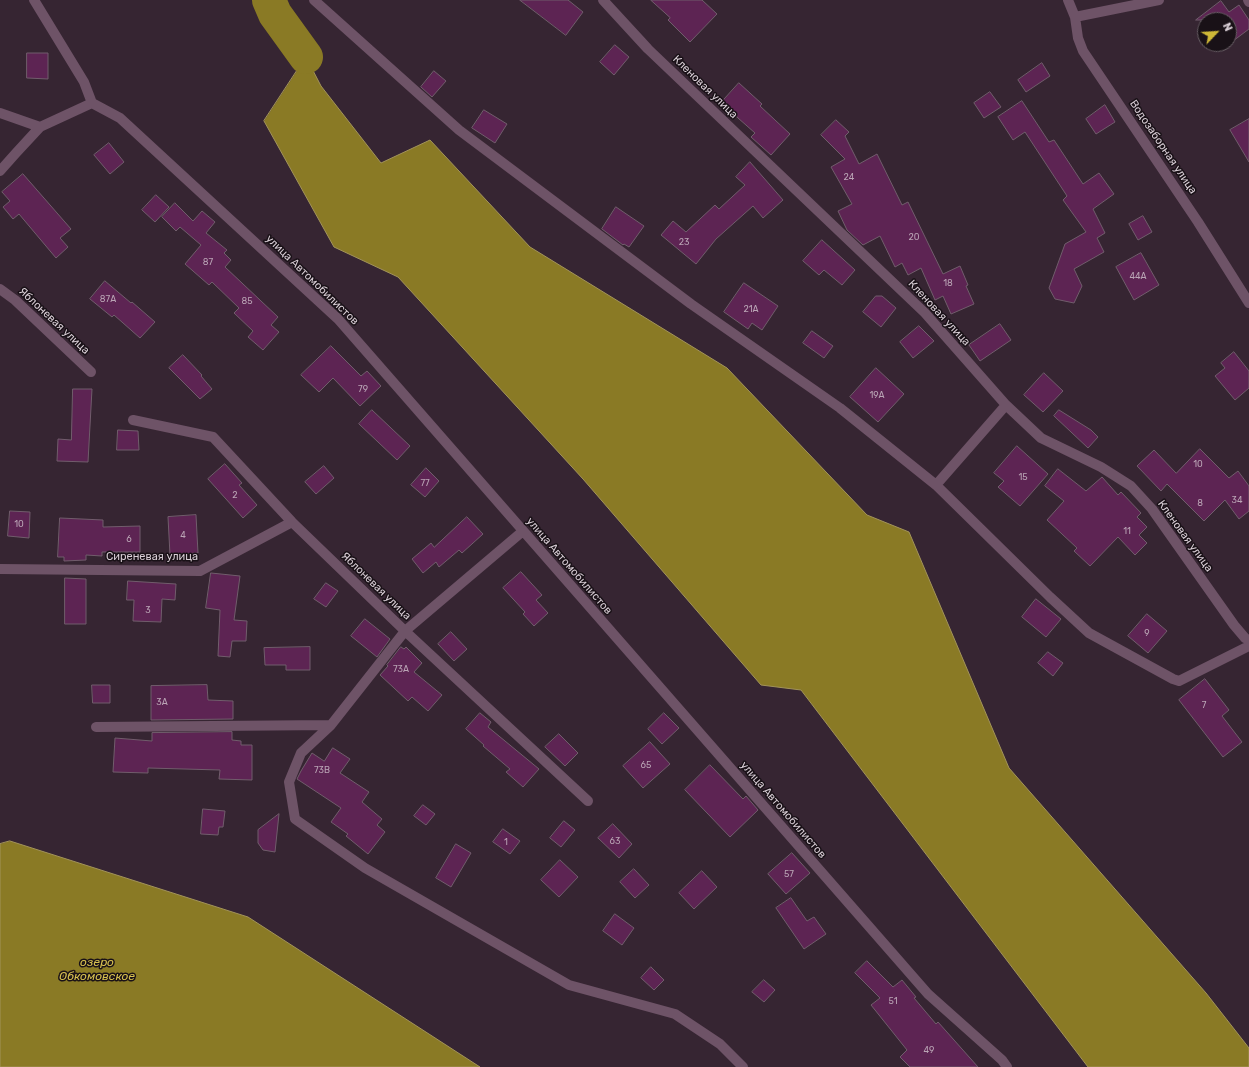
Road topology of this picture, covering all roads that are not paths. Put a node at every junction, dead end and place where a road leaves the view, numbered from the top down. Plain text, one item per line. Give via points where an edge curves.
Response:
1 (34, 0) edge
2 (314, 0) edge
3 (603, 0) edge
4 (1068, 0) edge
5 (1159, 0) edge
6 (1075, 17) junction
7 (92, 102) junction
8 (0, 113) edge
9 (40, 127) junction
10 (0, 172) edge
11 (0, 289) edge
12 (1249, 303) edge
13 (91, 372) dead end
14 (1006, 405) junction
15 (133, 420) dead end
16 (936, 485) junction
17 (292, 522) junction
18 (523, 531) junction
19 (0, 568) edge
20 (406, 631) junction
21 (1249, 640) edge
22 (1249, 646) edge
23 (331, 725) junction
24 (96, 728) dead end
25 (588, 801) dead end
26 (743, 1067) edge
27 (1007, 1067) edge

1 - 7 street via 84,82
2 - 16 street via 458,130 690,304 840,408
3 - 14 street, Кленовая улица via 648,49 925,313
4 - 6 street, Водозаборная улица
5 - 6 street
6 - 12 street, Водозаборная улица via 1083,51
7 - 9 street
7 - 18 street, улица Автомобилистов via 120,118 338,319
8 - 9 street
9 - 10 street
11 - 13 street, Яблоневая улица
14 - 16 street
14 - 21 street, Кленовая улица via 1041,438 1101,467 1131,486 1152,509 1234,625
15 - 17 street, Яблоневая улица via 213,437
16 - 22 street via 1089,633 1172,679 1179,681
17 - 19 street, Сиреневая улица via 200,571
17 - 20 street, Яблоневая улица
18 - 20 street
18 - 27 street, улица Автомобилистов via 928,994
20 - 23 street
20 - 25 street, Яблоневая улица
23 - 24 street
23 - 26 street via 301,752 289,782 295,819 365,868 569,985 675,1014 720,1044

